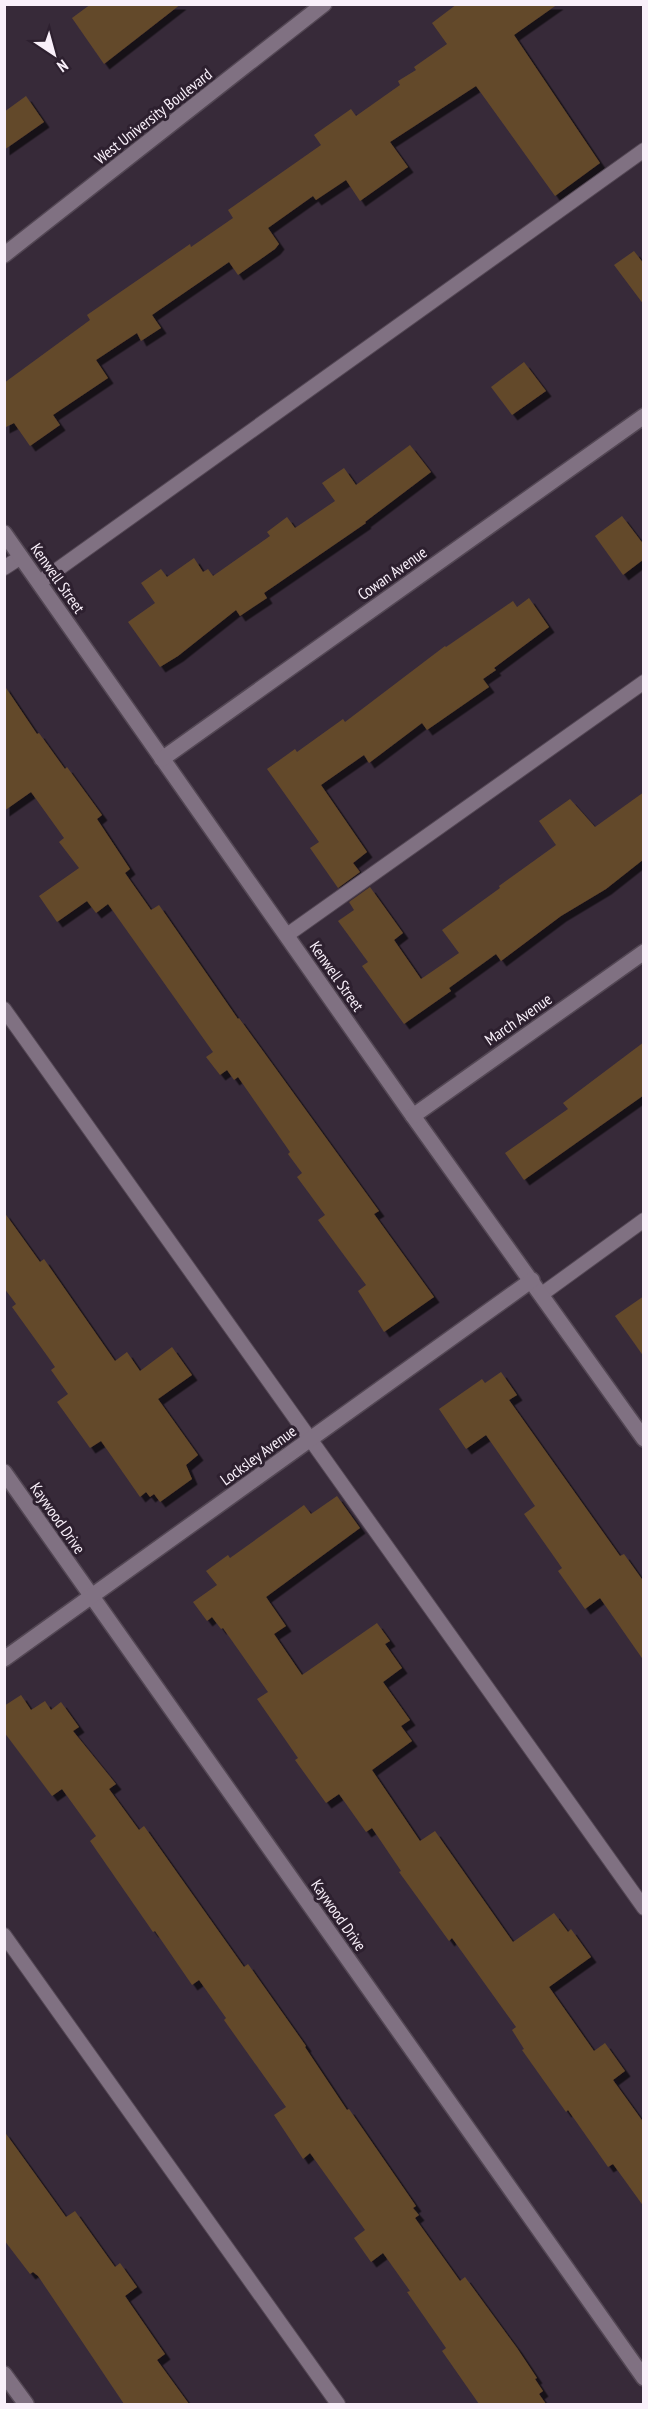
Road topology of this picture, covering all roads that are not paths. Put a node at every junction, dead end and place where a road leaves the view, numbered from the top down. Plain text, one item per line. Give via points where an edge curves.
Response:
1 (324, 4) edge
2 (644, 150) edge
3 (4, 255) edge
4 (644, 416) edge
5 (4, 533) edge
6 (21, 556) junction
7 (4, 568) edge
8 (40, 582) junction
9 (644, 682) edge
10 (162, 759) junction
11 (287, 935) junction
12 (644, 952) edge
13 (4, 1008) edge
14 (413, 1116) junction
15 (644, 1220) edge
16 (532, 1280) junction
17 (542, 1294) junction
18 (644, 1438) edge
19 (310, 1439) junction
20 (4, 1472) edge
21 (92, 1597) junction
22 (4, 1659) edge
23 (644, 1908) edge
24 (4, 1935) edge
25 (4, 2374) edge
26 (644, 2378) edge
27 (26, 2404) edge
28 (338, 2404) edge

1 - 3 street, West University Boulevard
2 - 8 lane
4 - 10 street, Cowan Avenue
5 - 6 street, Kenwell Street
6 - 7 lane
6 - 8 street, Kenwell Street
8 - 10 street, Kenwell Street
9 - 11 lane
10 - 11 street, Kenwell Street
11 - 14 street, Kenwell Street
12 - 14 street, March Avenue
13 - 19 lane
14 - 16 street, Kenwell Street
15 - 17 lane
16 - 17 street, Kenwell Street
16 - 19 street, Locksley Avenue
17 - 18 street, Kenwell Street
19 - 21 street, Locksley Avenue
19 - 23 lane
20 - 21 street, Kaywood Drive
21 - 22 street, Locksley Avenue
21 - 26 street, Kaywood Drive
24 - 28 lane
25 - 27 street

